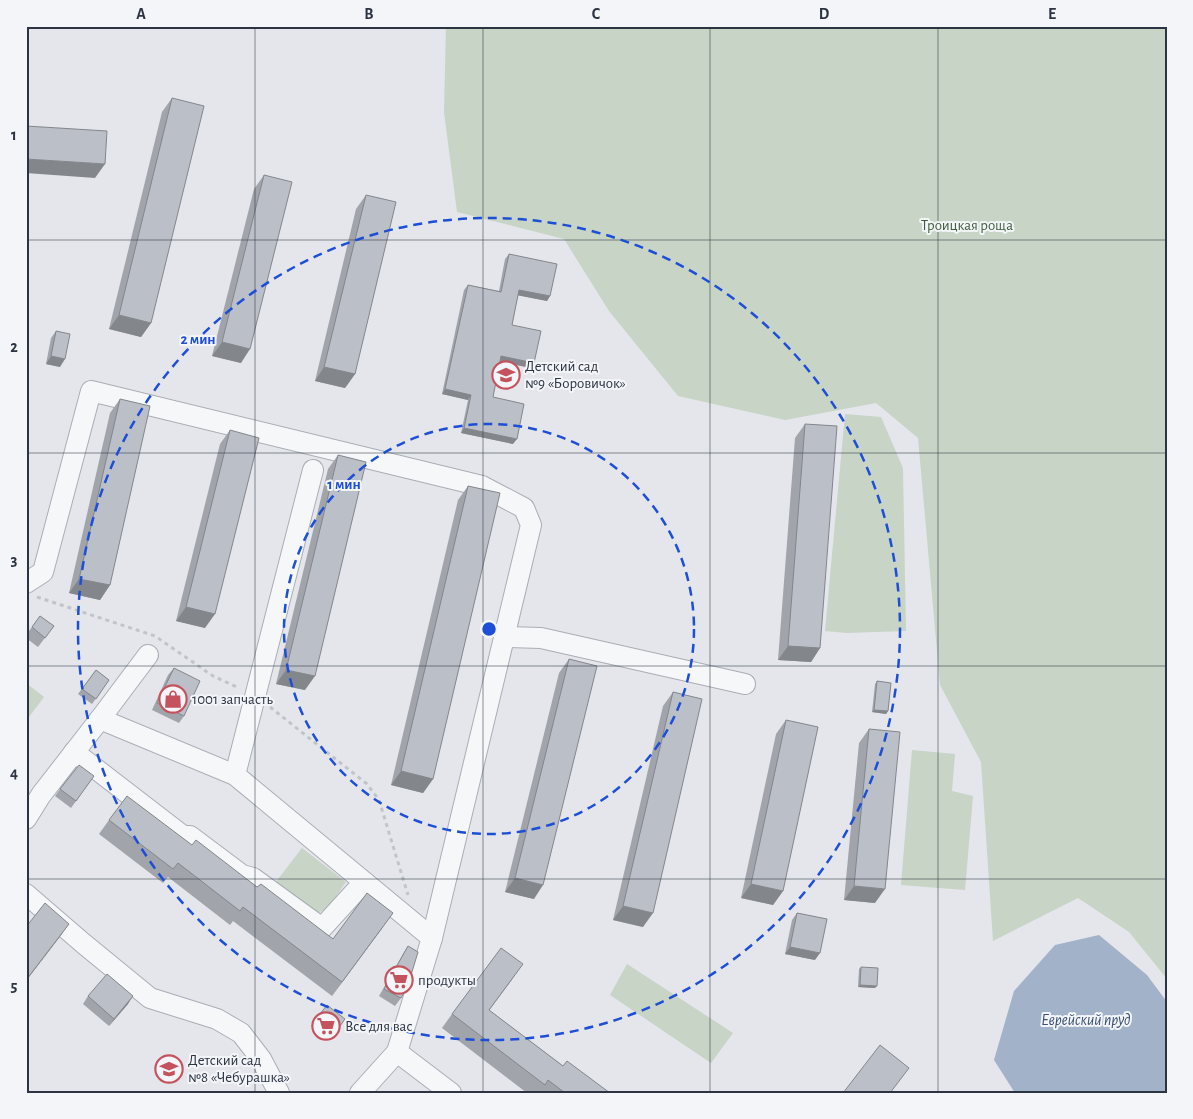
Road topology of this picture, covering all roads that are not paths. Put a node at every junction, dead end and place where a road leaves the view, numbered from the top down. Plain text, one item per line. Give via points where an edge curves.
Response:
1 (313, 470) dead end
2 (26, 583) edge
3 (504, 637) junction
4 (148, 655) dead end
5 (745, 684) dead end
6 (100, 719) junction
7 (74, 752) junction
8 (235, 776) junction
9 (26, 819) edge
10 (364, 882) junction
11 (26, 894) edge
12 (432, 938) junction
13 (397, 1052) junction
14 (279, 1093) edge
15 (360, 1093) edge
16 (451, 1093) edge

1 - 8 lane
2 - 3 lane via 43,572 90,390 482,486 524,508 531,525
3 - 5 lane via 541,638
3 - 12 lane
4 - 6 lane
6 - 7 lane
6 - 8 lane
7 - 9 lane
7 - 10 lane via 183,836 190,836 322,928
8 - 10 lane
10 - 12 lane
11 - 14 lane via 150,998 217,1019 241,1033 261,1059
12 - 13 lane
13 - 15 lane
13 - 16 lane

